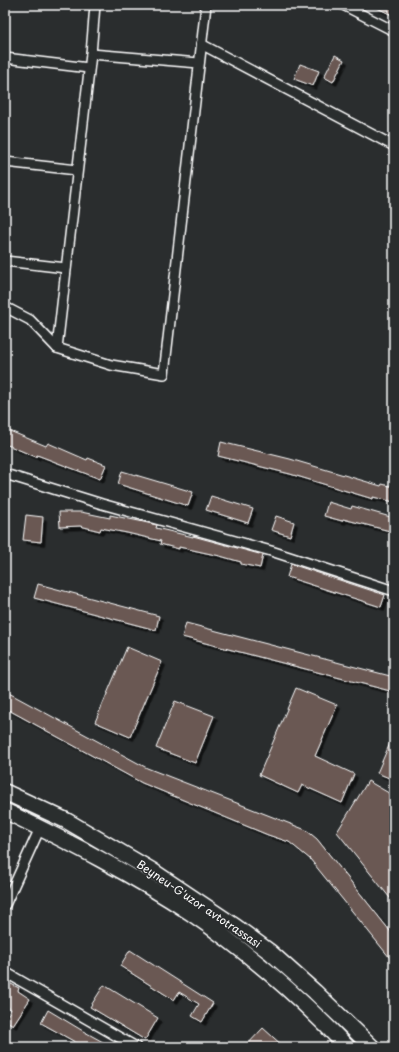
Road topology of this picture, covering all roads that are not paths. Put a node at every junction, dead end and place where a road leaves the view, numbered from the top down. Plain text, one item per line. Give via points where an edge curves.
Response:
1 (95, 5) edge
2 (206, 5) edge
3 (343, 5) edge
4 (394, 31) edge
5 (201, 44) junction
6 (91, 54) junction
7 (5, 58) edge
8 (199, 63) junction
9 (89, 68) junction
10 (394, 146) edge
11 (5, 162) edge
12 (77, 170) junction
13 (5, 260) edge
14 (66, 268) junction
15 (5, 307) edge
16 (57, 348) junction
17 (5, 474) edge
18 (394, 591) edge
19 (5, 792) edge
20 (5, 811) edge
21 (56, 815) junction
22 (43, 830) junction
23 (5, 905) edge
24 (5, 972) edge
25 (136, 1047) edge
26 (347, 1047) edge
27 (372, 1047) edge

1 - 6 street
2 - 5 street
3 - 4 street
5 - 8 street
5 - 10 street
6 - 8 street
6 - 9 street
7 - 9 street
8 - 16 street via 164,374 111,365
9 - 12 street
11 - 12 street
12 - 14 street
13 - 14 street
14 - 16 street
15 - 16 street via 30,320
17 - 18 street via 270,551
19 - 21 highway, Beyneu-G'uzor avtotrassasi
20 - 22 highway, Beyneu-G'uzor avtotrassasi
21 - 22 highway
21 - 27 highway, Beyneu-G'uzor avtotrassasi via 151,870 236,927 270,952
22 - 23 street
22 - 26 highway, Beyneu-G'uzor avtotrassasi via 119,870 191,914 274,977 324,1022
24 - 25 street

